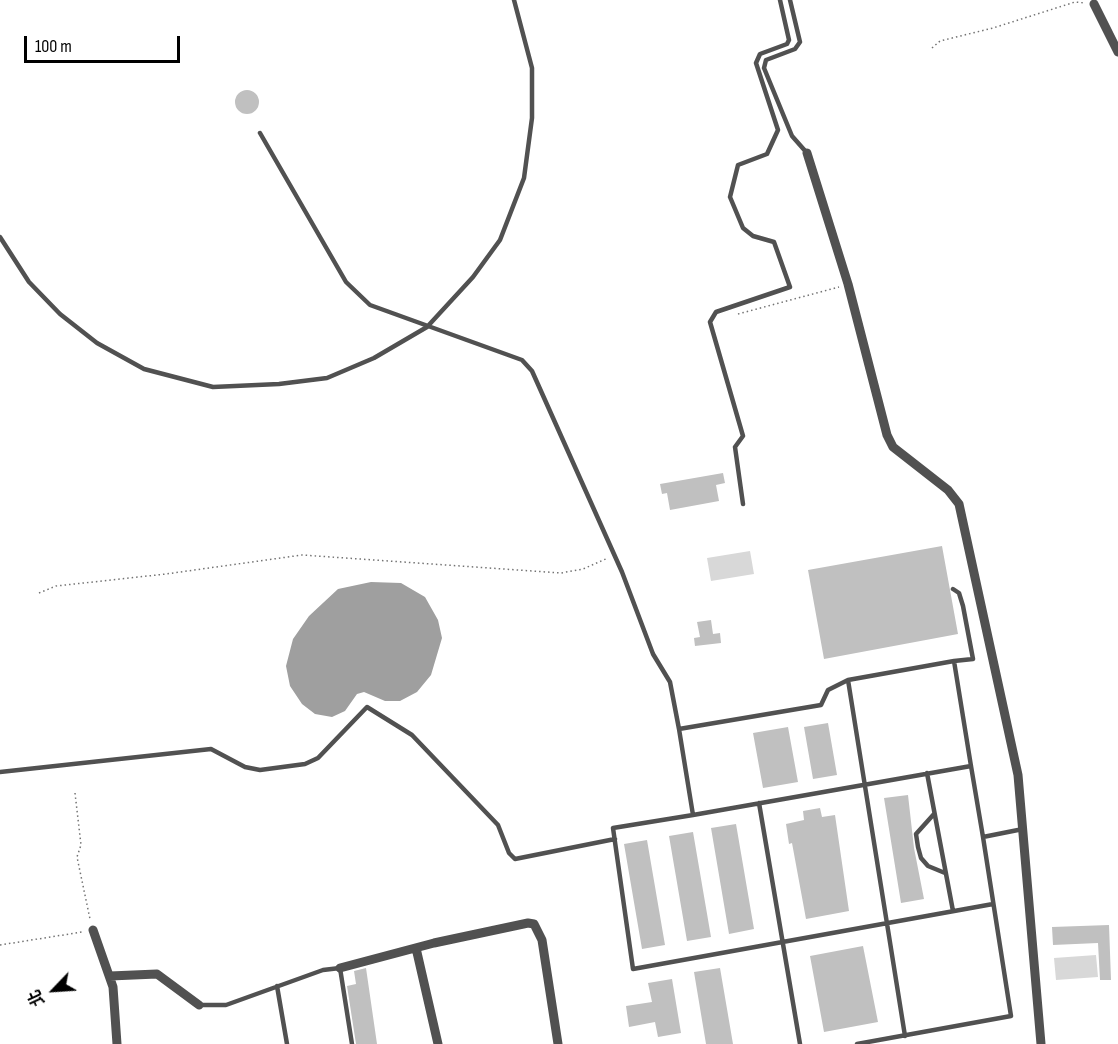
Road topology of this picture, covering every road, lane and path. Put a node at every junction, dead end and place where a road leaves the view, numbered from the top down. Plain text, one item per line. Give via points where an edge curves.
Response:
1 (514, 0) edge
2 (780, 0) edge
3 (790, 0) edge
4 (1094, 4) joint
5 (932, 48) dead end
6 (1118, 52) edge
7 (260, 133) dead end
8 (807, 153) joint
9 (0, 237) edge
10 (848, 284) junction
11 (738, 314) dead end
12 (427, 327) junction
13 (742, 504) dead end
14 (614, 555) junction
15 (953, 589) dead end
16 (39, 593) dead end
17 (954, 662) junction
18 (848, 680) junction
19 (679, 729) junction
20 (971, 766) junction
21 (0, 772) edge
22 (927, 773) junction
23 (864, 783) junction
24 (75, 793) dead end
25 (759, 802) junction
26 (934, 814) junction
27 (693, 815) junction
28 (1023, 829) junction
29 (983, 837) junction
30 (615, 839) junction
31 (945, 873) junction
32 (993, 904) junction
33 (953, 911) junction
34 (887, 923) junction
35 (93, 930) junction
36 (785, 942) junction
37 (0, 945) edge
38 (416, 948) junction
39 (340, 968) junction
40 (110, 976) junction
41 (277, 986) junction
42 (200, 1005) joint
43 (905, 1036) junction
44 (117, 1044) edge
45 (287, 1044) edge
46 (352, 1044) edge
47 (438, 1044) edge
48 (558, 1044) edge
49 (800, 1044) edge
50 (857, 1044) edge
51 (1041, 1044) edge

1 - 12 lane via 532,68 532,118 524,178 500,240 473,278
2 - 13 lane via 789,40 760,54 756,63 778,130 767,154 738,165 730,197 742,228 774,242 790,287 716,312 711,322 743,436 735,447
3 - 8 lane via 800,42 795,49 766,60 764,68 792,136
4 - 5 path via 1075,2 940,41
4 - 6 street
7 - 12 lane via 346,282 370,305
8 - 10 street
9 - 12 lane via 29,282 60,315 97,343 144,369 213,387 327,378 374,358
10 - 11 path
10 - 28 street via 893,447 948,490 959,504 1018,775
12 - 14 lane via 522,360 532,371
14 - 16 path via 583,569 561,573 302,555 56,586
14 - 19 lane via 653,654 670,682
15 - 17 lane via 959,593 963,606 973,659
17 - 18 lane
17 - 20 lane
18 - 19 lane via 828,690 821,705
18 - 23 lane
19 - 27 lane
20 - 22 lane
20 - 29 lane
21 - 30 lane via 211,749 245,767 260,770 304,764 318,758 367,707 412,735 498,825 515,859
22 - 23 lane
22 - 26 lane
23 - 25 lane
23 - 34 lane
24 - 35 path via 81,845 77,857
25 - 27 lane
25 - 36 lane
26 - 31 lane
26 - 31 lane via 916,834 918,847 928,866
27 - 30 lane via 613,828
28 - 29 lane
28 - 51 street
29 - 32 lane
30 - 36 lane via 633,969
31 - 33 lane
32 - 33 lane
32 - 43 lane via 1011,1016
33 - 34 lane
34 - 36 lane
34 - 43 lane
35 - 37 path
35 - 40 street
36 - 49 lane
38 - 39 street
38 - 47 street
38 - 48 street via 528,922 534,924 542,940
39 - 41 lane
39 - 46 lane
40 - 42 street via 157,974
40 - 44 street
41 - 42 lane via 226,1005
41 - 45 lane
43 - 50 lane

